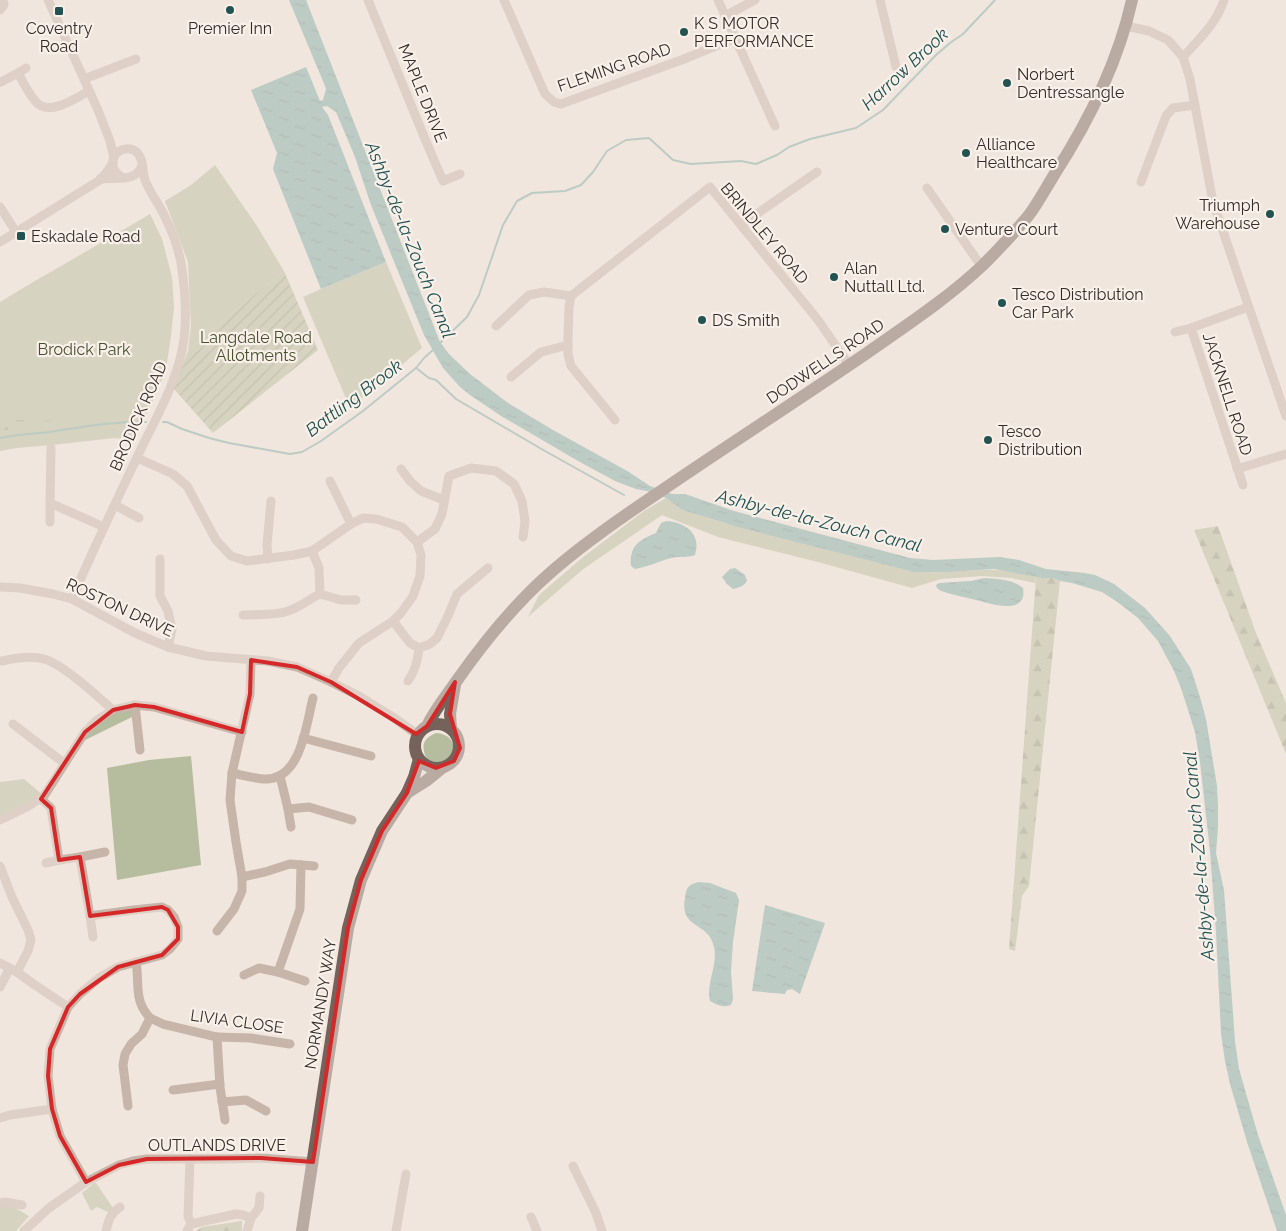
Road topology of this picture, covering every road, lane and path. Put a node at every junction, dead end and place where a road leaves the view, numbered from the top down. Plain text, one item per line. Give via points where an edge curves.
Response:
1 (3, 0) edge
2 (48, 0) edge
3 (368, 0) edge
4 (504, 0) edge
5 (718, 0) edge
6 (755, 0) edge
7 (880, 0) edge
8 (1132, 0) edge
9 (1224, 0) edge
10 (0, 10) edge
11 (725, 16) junction
12 (1126, 26) junction
13 (735, 38) junction
14 (1183, 57) junction
15 (136, 59) dead end
16 (896, 67) dead end
17 (84, 79) junction
18 (1, 82) dead end
19 (89, 90) junction
20 (1195, 105) junction
21 (774, 126) dead end
22 (115, 157) junction
23 (142, 165) junction
24 (817, 172) dead end
25 (460, 174) dead end
26 (136, 175) junction
27 (124, 178) junction
28 (100, 180) junction
29 (146, 182) junction
30 (1141, 182) dead end
31 (928, 188) dead end
32 (0, 207) edge
33 (740, 225) junction
34 (16, 232) junction
35 (0, 242) edge
36 (983, 265) junction
37 (571, 296) junction
38 (1248, 307) junction
39 (496, 326) dead end
40 (1191, 328) junction
41 (1175, 332) dead end
42 (568, 345) junction
43 (849, 365) junction
44 (511, 377) dead end
45 (1286, 416) edge
46 (616, 420) dead end
47 (51, 448) dead end
48 (1286, 454) edge
49 (137, 458) junction
50 (401, 469) dead end
51 (1237, 469) junction
52 (330, 481) dead end
53 (1243, 485) dead end
54 (271, 500) dead end
55 (444, 500) junction
56 (50, 503) junction
57 (115, 505) junction
58 (139, 518) dead end
59 (50, 522) dead end
60 (351, 524) junction
61 (104, 527) junction
62 (523, 537) dead end
63 (417, 542) junction
64 (312, 551) junction
65 (160, 559) dead end
66 (268, 559) junction
67 (488, 568) dead end
68 (0, 587) edge
69 (320, 594) junction
70 (72, 599) junction
71 (356, 600) dead end
72 (243, 615) dead end
73 (393, 621) junction
74 (168, 647) junction
75 (419, 648) junction
76 (251, 660) junction
77 (2, 661) dead end
78 (408, 681) dead end
79 (331, 682) junction
80 (456, 682) junction
81 (313, 698) dead end
82 (135, 705) junction
83 (113, 710) junction
84 (14, 724) dead end
85 (451, 728) junction
86 (422, 731) junction
87 (242, 732) junction
88 (303, 738) junction
89 (140, 750) dead end
90 (371, 756) dead end
91 (419, 759) junction
92 (64, 763) junction
93 (442, 768) junction
94 (232, 773) junction
95 (280, 776) junction
96 (407, 793) junction
97 (41, 798) junction
98 (288, 809) junction
99 (0, 820) edge
100 (352, 820) dead end
101 (291, 828) dead end
102 (105, 852) dead end
103 (80, 857) junction
104 (59, 860) junction
105 (46, 863) dead end
106 (301, 865) junction
107 (314, 866) dead end
108 (2, 871) edge
109 (14, 871) dead end
110 (242, 877) junction
111 (90, 916) junction
112 (218, 930) dead end
113 (93, 937) dead end
114 (136, 962) junction
115 (0, 963) edge
116 (13, 970) junction
117 (278, 972) junction
118 (244, 975) dead end
119 (306, 981) dead end
120 (0, 987) edge
121 (68, 1007) junction
122 (150, 1018) junction
123 (217, 1037) junction
124 (290, 1044) dead end
125 (220, 1084) junction
126 (173, 1090) dead end
127 (222, 1102) junction
128 (128, 1106) dead end
129 (52, 1109) junction
130 (266, 1111) dead end
131 (0, 1118) edge
132 (225, 1120) dead end
133 (190, 1158) junction
134 (313, 1162) junction
135 (573, 1166) dead end
136 (406, 1174) dead end
137 (86, 1182) junction
138 (260, 1196) dead end
139 (0, 1203) edge
140 (22, 1205) dead end
141 (120, 1207) dead end
142 (531, 1217) dead end
143 (251, 1218) junction
144 (189, 1228) edge
145 (24, 1231) edge
146 (106, 1231) edge
147 (247, 1231) edge
148 (302, 1231) edge
149 (396, 1231) edge
150 (537, 1231) edge
151 (602, 1231) edge

1 - 10 street
2 - 17 street
3 - 25 street, MAPLE DRIVE via 443,181
4 - 13 street, FLEMING ROAD via 545,94 560,104
5 - 11 street
6 - 11 street
7 - 16 street
8 - 12 main road, DODWELLS ROAD
9 - 14 street via 1210,29
11 - 13 street
12 - 14 street via 1149,31 1168,40
12 - 36 main road, DODWELLS ROAD via 1106,81 1066,157 1030,214
13 - 21 street
14 - 20 street
15 - 17 street
17 - 19 street
18 - 19 street via 22,70 43,107 62,106
19 - 22 street
20 - 30 street via 1173,108 1166,116
20 - 38 street via 1213,202
22 - 23 street via 128,149 134,150
22 - 27 street via 115,172
22 - 28 street
23 - 26 street
23 - 29 street, BRODICK ROAD
24 - 33 street
26 - 27 street
26 - 29 street, BRODICK ROAD
27 - 28 street
28 - 34 street
29 - 49 street, BRODICK ROAD via 176,242 181,261 186,320 176,372
31 - 36 street
32 - 34 street
33 - 37 street, BRINDLEY ROAD via 710,187
33 - 43 street, BRINDLEY ROAD via 818,320
34 - 35 street
36 - 43 main road, DODWELLS ROAD via 919,316
37 - 39 street via 544,292 530,295
37 - 42 street
38 - 40 street, JACKNELL ROAD
38 - 45 street
40 - 41 street, JACKNELL ROAD
40 - 51 street, JACKNELL ROAD
42 - 44 street via 541,352
42 - 46 street via 572,366
43 - 80 main road, DODWELLS ROAD via 644,502 549,573 480,648
47 - 56 street
48 - 51 street, JACKNELL ROAD
49 - 57 street, BRODICK ROAD
49 - 66 street via 173,474 187,486 216,540 232,556 248,561
50 - 55 street via 421,491
51 - 53 street, JACKNELL ROAD
52 - 60 street
54 - 66 street
55 - 62 street via 449,476 471,468 496,471 514,484 522,501
55 - 63 street via 435,529
56 - 59 street
56 - 61 street
57 - 58 street
57 - 61 street, BRODICK ROAD
60 - 63 street via 363,518 376,519 402,527
60 - 64 street
61 - 70 street, BRODICK ROAD
63 - 73 street via 422,555 414,596
64 - 66 street
64 - 69 street via 319,568
65 - 74 street via 160,596 172,629
67 - 75 street via 457,594 436,638
68 - 70 street, ROSTON DRIVE
69 - 71 street
69 - 72 street via 286,612
70 - 74 street, ROSTON DRIVE
73 - 75 street via 410,643
73 - 79 street via 359,643
74 - 76 street, ROSTON DRIVE via 206,656
75 - 78 street via 414,673
76 - 79 street, ROSTON DRIVE via 298,667
76 - 87 street via 250,694
77 - 83 street via 20,657 44,659 61,667
79 - 86 street, ROSTON DRIVE
80 - 85 main road, DODWELLS ROAD via 450,714
80 - 86 main road, DODWELLS ROAD
81 - 88 street
82 - 83 street
82 - 87 street via 154,707
82 - 89 street
83 - 92 street via 85,732
84 - 92 street
85 - 86 main road via 433,724
85 - 93 main road via 460,748 454,761
86 - 91 main road via 415,747
87 - 94 street
88 - 90 street
88 - 95 street via 294,762
91 - 93 main road via 430,767
91 - 96 main road, NORMANDY WAY
92 - 97 street
93 - 96 main road, NORMANDY WAY
94 - 95 street via 264,779
94 - 110 street via 230,800
95 - 98 street
96 - 134 main road, NORMANDY WAY via 382,832 361,880 348,928
97 - 99 street
97 - 104 street via 51,808
98 - 100 street via 309,807
98 - 101 street
102 - 103 street
103 - 104 street
103 - 111 street
104 - 105 street
106 - 107 street
106 - 110 street via 290,864
106 - 117 street via 300,910
108 - 109 street
108 - 116 street via 31,940 28,951
110 - 112 street via 242,891 234,909
111 - 113 street
111 - 114 street via 162,907 168,910 178,927 178,939 162,955
114 - 121 street via 99,978
114 - 122 street via 139,999
115 - 116 street
116 - 120 street
116 - 121 street
117 - 118 street via 259,968
117 - 119 street
121 - 129 street via 50,1049 48,1076
122 - 123 street, LIVIA CLOSE
122 - 128 street via 142,1034 125,1054 123,1065
123 - 124 street, LIVIA CLOSE
123 - 125 street
125 - 126 street
125 - 127 street
127 - 130 street via 246,1100
127 - 132 street
129 - 131 street
129 - 137 street via 60,1136
133 - 134 street, OUTLANDS DRIVE
133 - 137 street, OUTLANDS DRIVE via 133,1161
133 - 144 street
134 - 148 main road, NORMANDY WAY
135 - 151 street
136 - 149 street
137 - 145 street, OUTLANDS DRIVE via 49,1208
138 - 143 street via 260,1208
139 - 140 street
141 - 146 street via 110,1217
142 - 150 street
143 - 144 street via 236,1214
143 - 147 street

